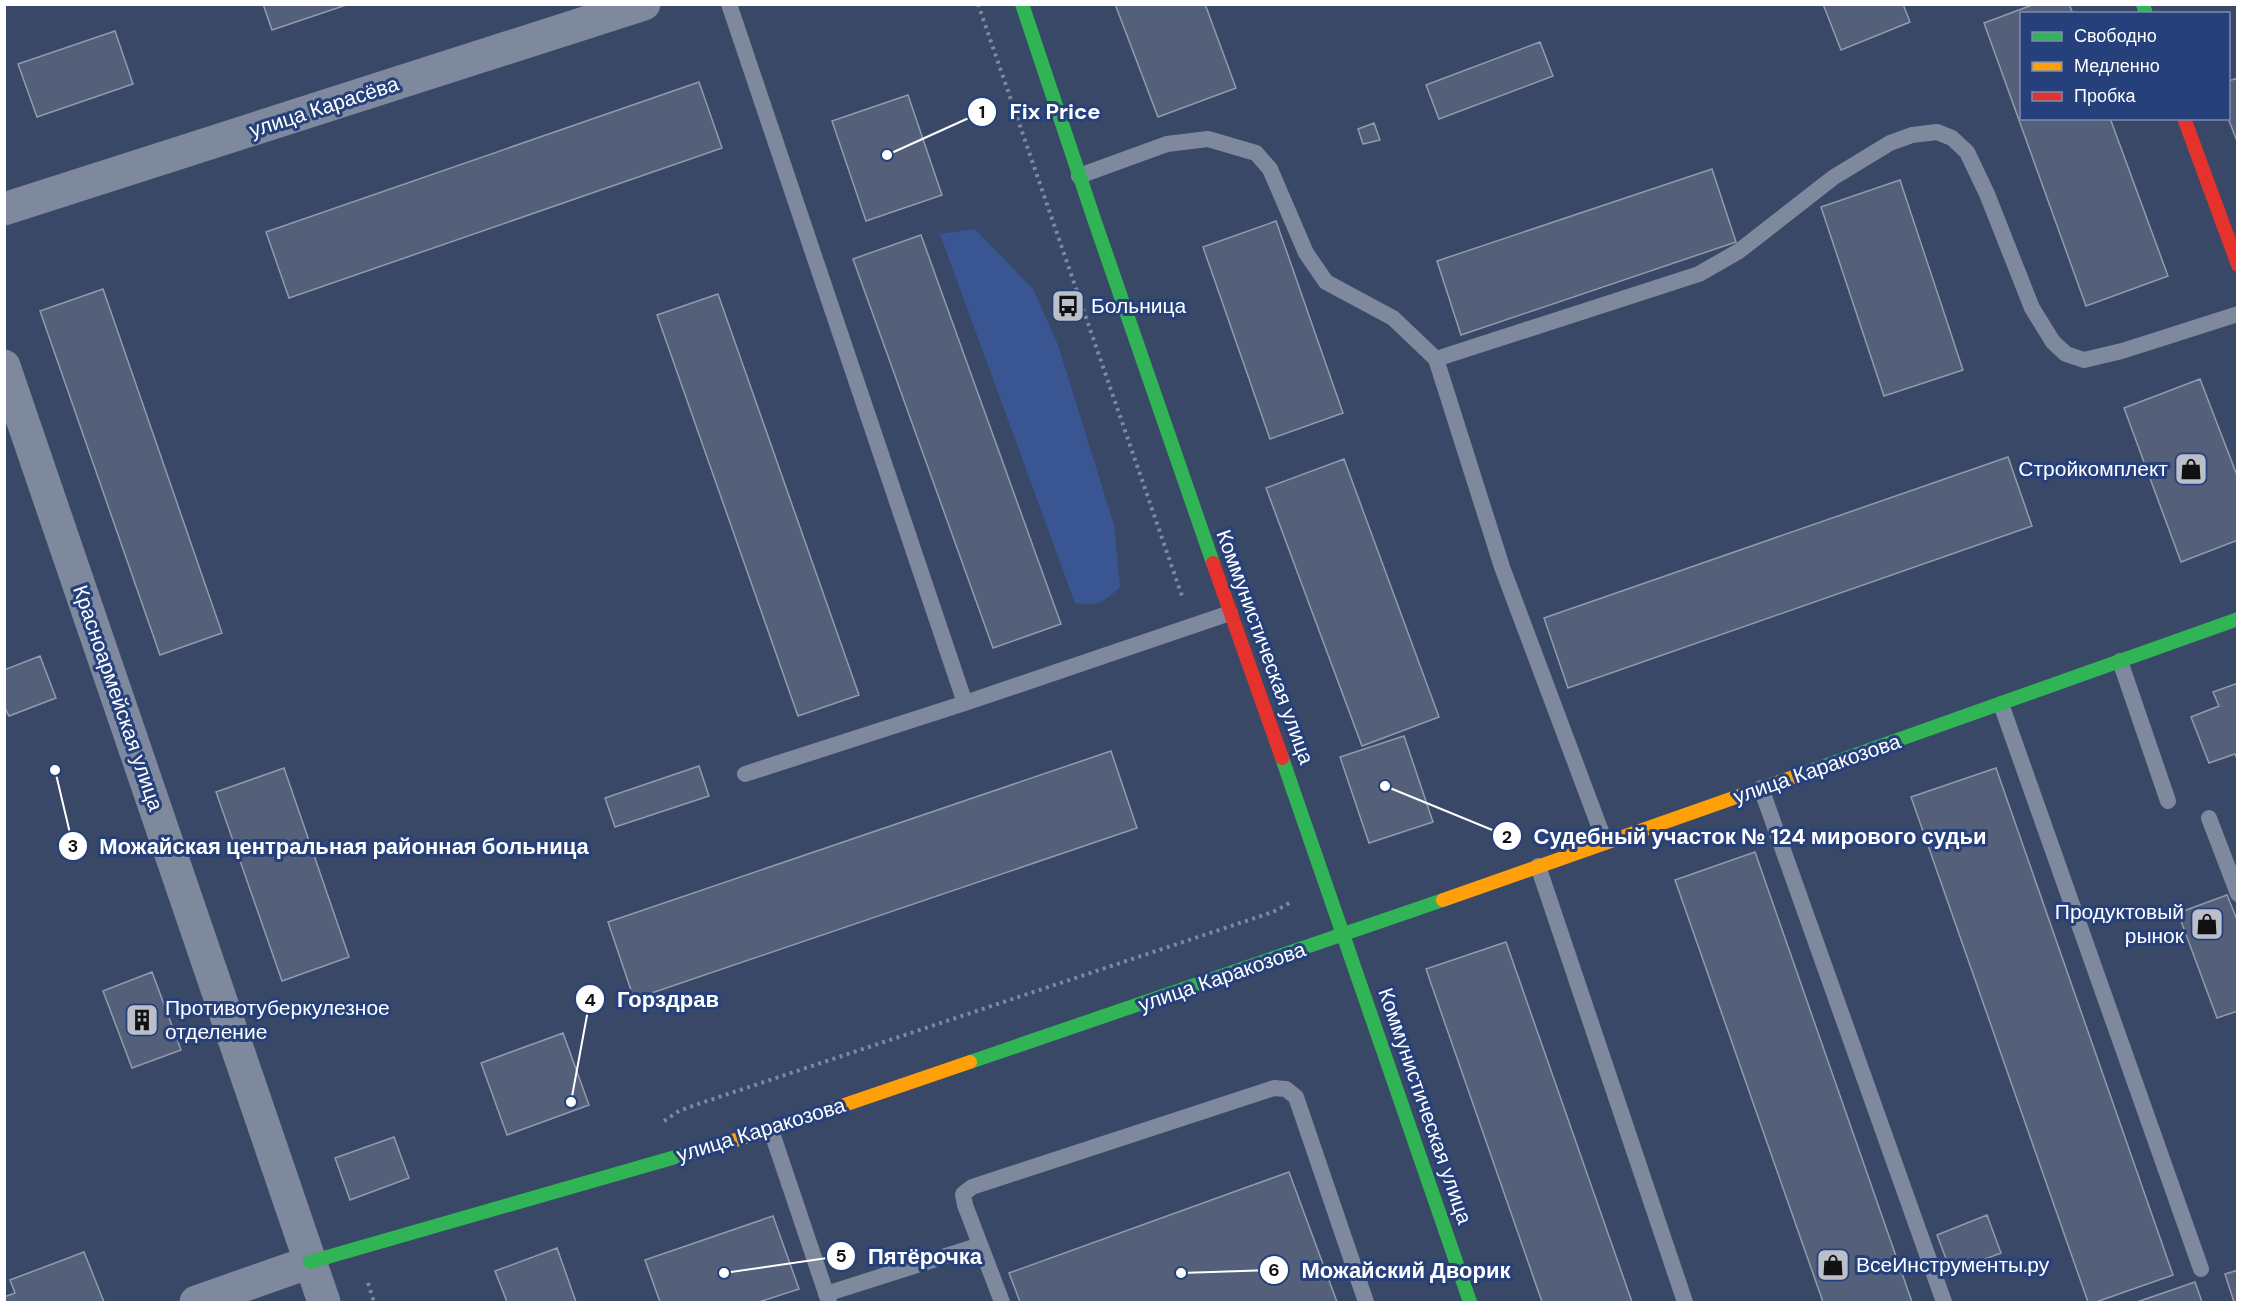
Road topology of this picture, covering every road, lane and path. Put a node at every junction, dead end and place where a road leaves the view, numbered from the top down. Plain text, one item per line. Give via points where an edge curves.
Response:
1 (644, 4) edge
2 (729, 4) edge
3 (978, 4) edge
4 (1022, 4) edge
5 (2185, 120) edge
6 (1078, 176) junction
7 (4, 209) edge
8 (2238, 265) edge
9 (2238, 314) edge
10 (1437, 359) junction
11 (4, 366) edge
12 (1230, 613) junction
13 (2238, 619) edge
14 (1191, 625) junction
15 (2120, 661) junction
16 (964, 703) junction
17 (2001, 705) junction
18 (745, 774) dead end
19 (1761, 788) junction
20 (2168, 801) dead end
21 (2209, 818) dead end
22 (1605, 842) junction
23 (1538, 866) junction
24 (2238, 894) edge
25 (1298, 896) dead end
26 (1344, 935) junction
27 (656, 1127) dead end
28 (771, 1130) junction
29 (980, 1245) junction
30 (310, 1262) junction
31 (2201, 1269) dead end
32 (367, 1282) dead end
33 (827, 1298) edge
34 (196, 1302) edge
35 (324, 1302) edge
36 (374, 1302) edge
37 (1002, 1302) edge
38 (1366, 1302) edge
39 (1470, 1302) edge
40 (1685, 1302) edge
41 (1944, 1302) edge

1 - 7 street, улица Карасёва
2 - 16 lane
3 - 14 path
4 - 6 street, Коммунистическая улица
5 - 8 street
6 - 10 lane via 1167,144 1208,139 1256,153 1270,169 1306,253 1326,282 1393,318
6 - 12 street, Коммунистическая улица
9 - 10 lane via 2084,360 2066,354 2053,342 2032,308 1967,152 1952,138 1937,132 1890,143 1834,177 1740,251 1699,274
10 - 22 lane via 1502,567
11 - 30 street, Красноармейская улица
12 - 14 lane
12 - 26 street, Коммунистическая улица
13 - 15 street, улица Каракозова
14 - 16 lane
15 - 17 street, улица Каракозова
15 - 20 lane
16 - 18 lane
17 - 19 street, улица Каракозова
17 - 31 lane
19 - 22 street, улица Каракозова
19 - 41 lane
21 - 24 lane
22 - 23 street, улица Каракозова
23 - 26 street, улица Каракозова
23 - 40 lane
25 - 27 path via 1273,912 701,1103 679,1111
26 - 28 street, улица Каракозова
26 - 39 street, Коммунистическая улица
28 - 30 street, улица Каракозова
28 - 33 lane
29 - 33 lane
29 - 37 lane
29 - 38 lane via 963,1194 972,1187 1274,1088 1286,1089 1296,1097
30 - 34 street, улица Каракозова
30 - 35 street, Красноармейская улица
32 - 36 path

